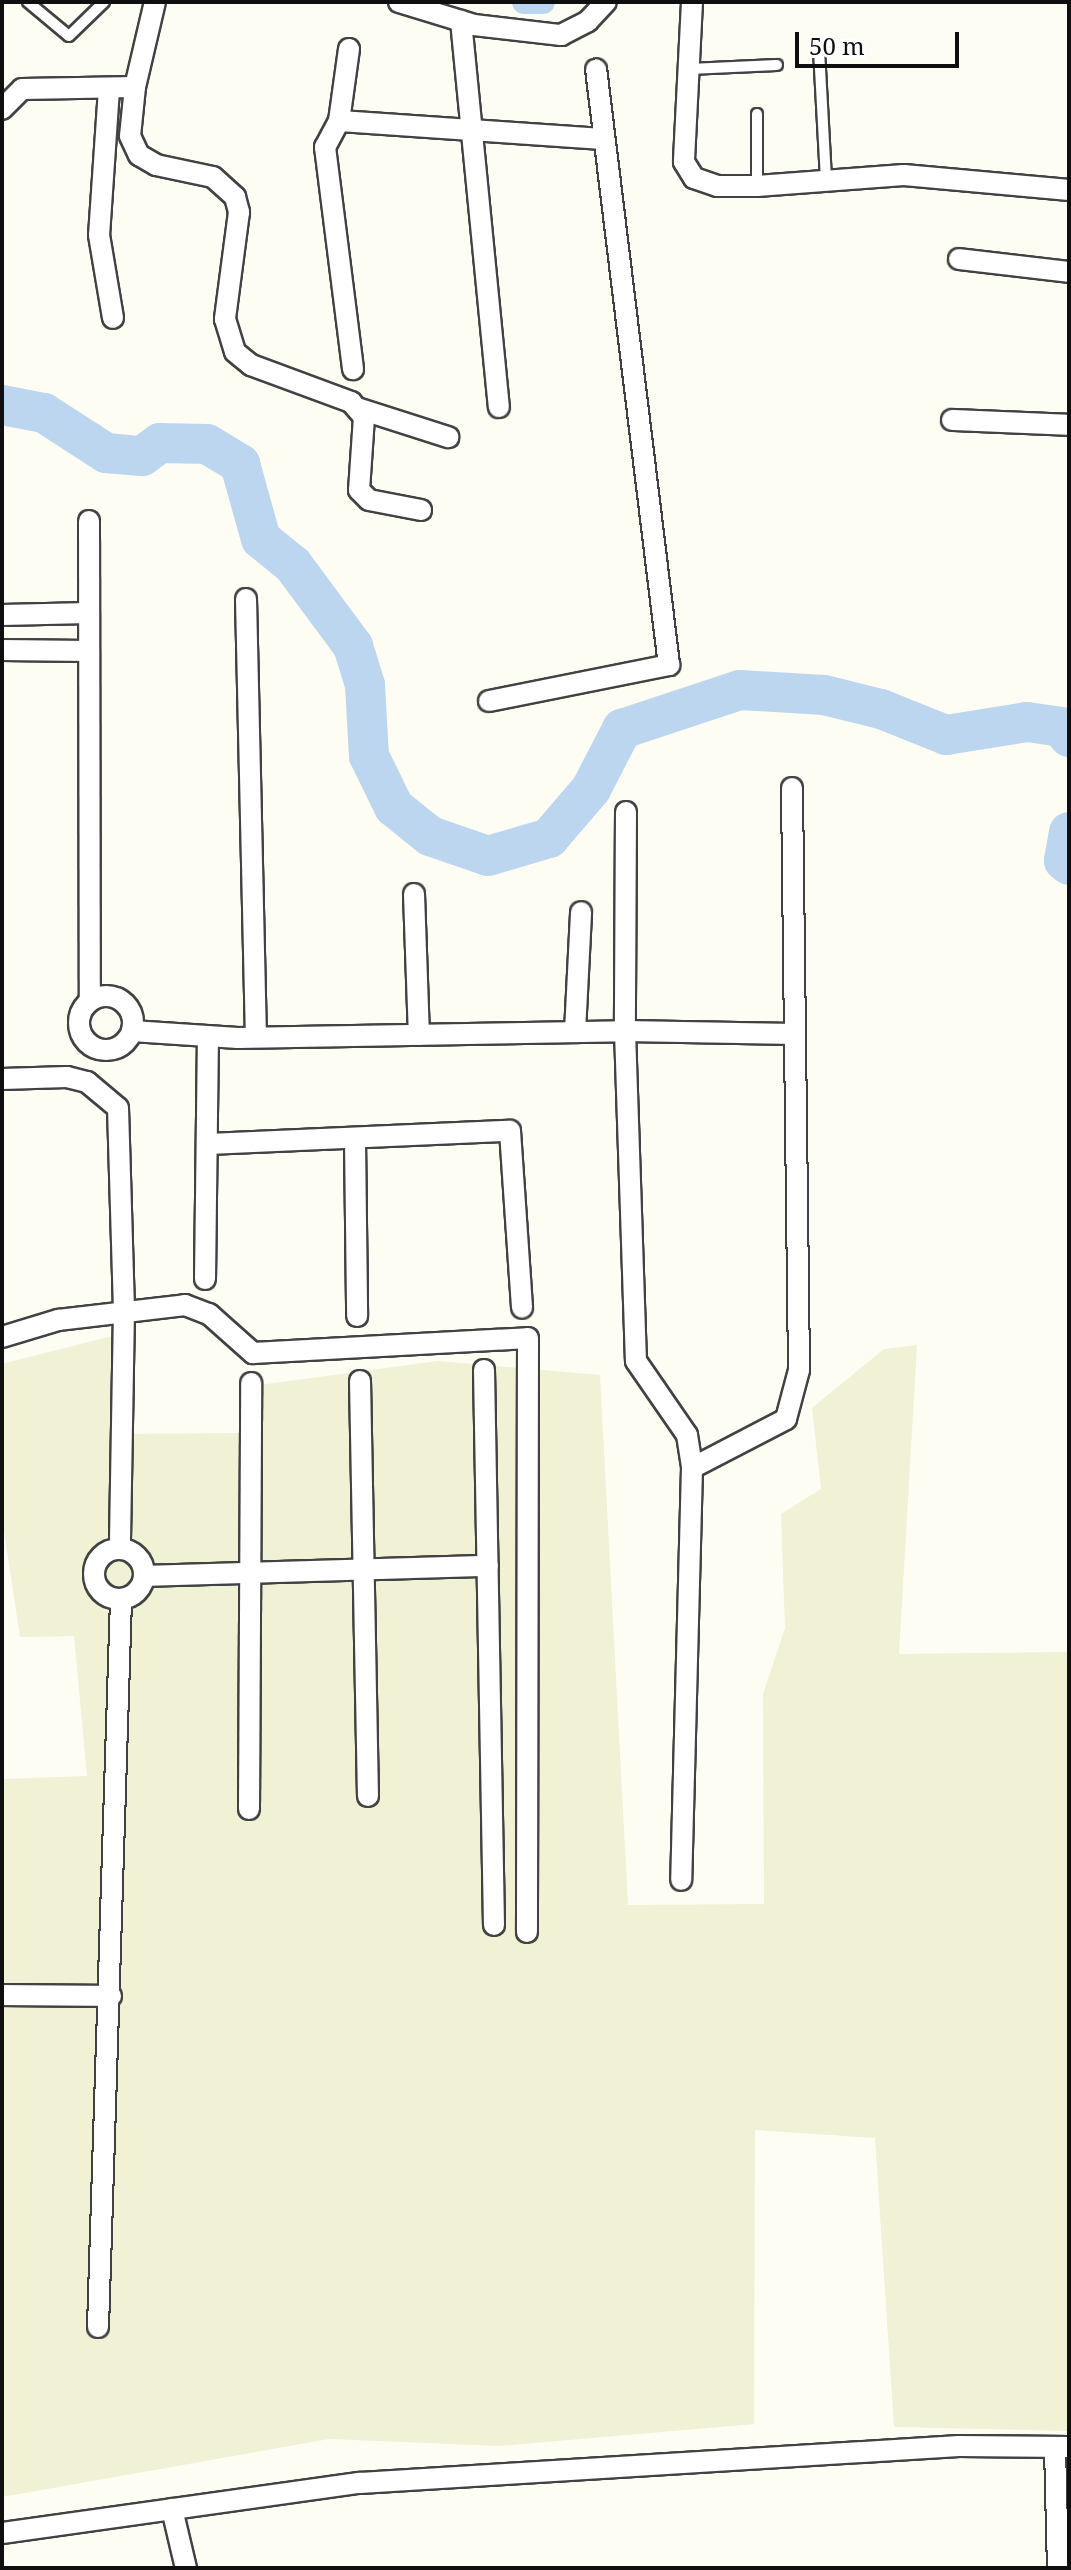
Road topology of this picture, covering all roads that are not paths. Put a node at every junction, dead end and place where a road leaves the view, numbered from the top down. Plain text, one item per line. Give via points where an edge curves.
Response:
1 (28, 2) edge
2 (104, 2) edge
3 (155, 2) edge
4 (399, 2) edge
5 (606, 2) edge
6 (692, 2) edge
7 (461, 21) junction
8 (349, 49) dead end
9 (819, 50) dead end
10 (777, 65) dead end
11 (596, 69) dead end
12 (689, 69) junction
13 (135, 87) junction
14 (109, 89) junction
15 (2, 109) edge
16 (757, 114) dead end
17 (339, 121) junction
18 (472, 130) junction
19 (603, 139) junction
20 (826, 179) junction
21 (757, 186) junction
22 (1069, 190) edge
23 (959, 259) dead end
24 (1069, 272) edge
25 (113, 318) dead end
26 (353, 369) dead end
27 (499, 407) dead end
28 (357, 408) junction
29 (952, 420) dead end
30 (1069, 425) edge
31 (448, 437) dead end
32 (421, 510) dead end
33 (89, 521) dead end
34 (246, 599) dead end
35 (89, 613) junction
36 (2, 615) edge
37 (2, 650) edge
38 (88, 651) junction
39 (489, 701) dead end
40 (792, 788) dead end
41 (626, 812) dead end
42 (414, 894) dead end
43 (581, 912) dead end
44 (90, 1001) junction
45 (132, 1031) junction
46 (625, 1031) junction
47 (575, 1032) junction
48 (795, 1034) junction
49 (419, 1035) junction
50 (208, 1036) junction
51 (256, 1037) junction
52 (2, 1079) edge
53 (355, 1140) junction
54 (207, 1144) junction
55 (205, 1279) dead end
56 (522, 1308) dead end
57 (124, 1310) junction
58 (357, 1316) dead end
59 (2, 1337) edge
60 (484, 1370) dead end
61 (360, 1381) dead end
62 (251, 1383) dead end
63 (692, 1468) junction
64 (120, 1549) junction
65 (488, 1566) junction
66 (364, 1569) junction
67 (250, 1573) junction
68 (144, 1576) junction
69 (121, 1599) junction
70 (368, 1796) dead end
71 (249, 1809) dead end
72 (681, 1880) dead end
73 (494, 1925) dead end
74 (527, 1932) dead end
75 (2, 1995) edge
76 (111, 1996) junction
77 (98, 2327) dead end
78 (1062, 2447) edge
79 (172, 2509) junction
80 (2, 2533) edge
81 (186, 2568) edge
82 (1058, 2568) edge

1 - 2 lane via 69,36
3 - 13 street
4 - 7 street
5 - 7 street via 588,21 561,35
6 - 12 street
7 - 18 street
8 - 17 street
9 - 20 lane
10 - 12 lane
11 - 19 street
12 - 21 street via 684,162 694,178 717,186
13 - 14 street
13 - 28 street via 130,136 139,155 156,165 213,177 235,197 239,212 225,319 235,352 251,365 337,395
14 - 15 street via 22,89
14 - 25 street via 99,235
16 - 21 lane
17 - 18 street
17 - 26 street via 325,147
18 - 19 street
18 - 27 street
19 - 39 street via 669,665
20 - 21 street
20 - 22 street via 960,177
23 - 24 street
28 - 31 street
28 - 32 street via 364,417 359,490 369,500
29 - 30 street
33 - 35 street
34 - 51 street
35 - 36 street
35 - 38 street
37 - 38 street
38 - 44 street
40 - 48 street
41 - 46 street
42 - 49 street
43 - 47 street
44 - 45 street via 102,996 120,999 131,1013
44 - 45 street via 78,1020 88,1044 113,1050
45 - 50 street
46 - 47 street
46 - 48 street
46 - 63 street via 636,1361 687,1435
47 - 49 street
48 - 63 street via 799,1370 786,1419
49 - 51 street
50 - 51 street
50 - 54 street
52 - 57 street via 67,1077 87,1082 118,1108
53 - 54 street
53 - 56 street via 510,1131
53 - 58 street
54 - 55 street
57 - 59 street via 58,1320
57 - 64 street
57 - 74 street via 185,1305 209,1314 253,1353 528,1338
60 - 65 street
61 - 66 street
62 - 67 street
63 - 72 street
64 - 68 street via 135,1554
64 - 69 street via 105,1553 93,1573 98,1590
65 - 66 street
65 - 73 street
66 - 67 street
66 - 70 street
67 - 68 street
67 - 71 street
68 - 69 street via 137,1592
69 - 76 street
75 - 76 street
76 - 77 street
78 - 79 street via 943,2447 360,2483
78 - 82 street
79 - 80 street
79 - 81 street

